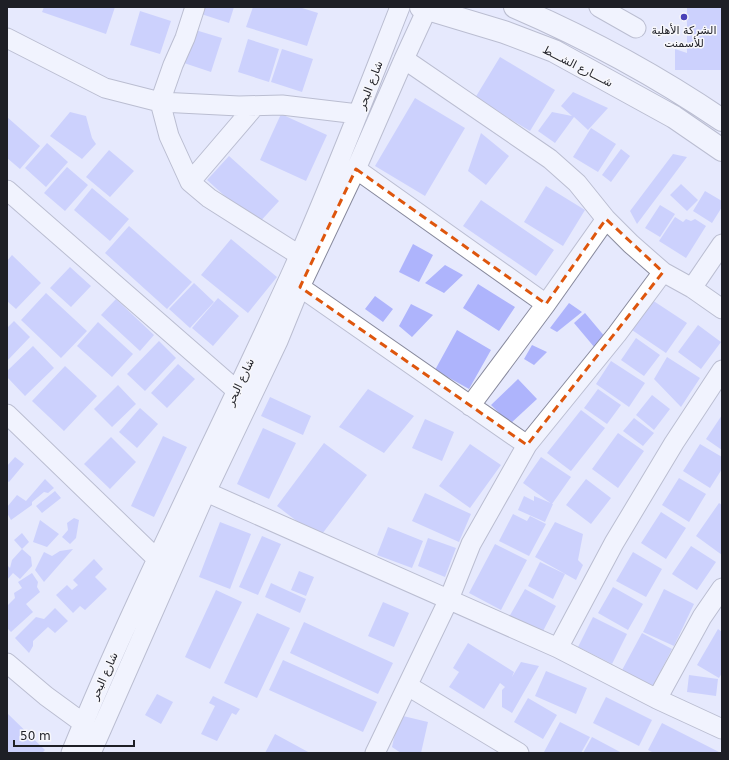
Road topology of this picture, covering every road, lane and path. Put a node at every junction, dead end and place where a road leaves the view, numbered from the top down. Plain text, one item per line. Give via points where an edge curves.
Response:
1 (195, 7) edge
2 (400, 7) edge
3 (515, 7) edge
4 (599, 7) edge
5 (425, 8) edge
6 (636, 28) dead end
7 (7, 38) edge
8 (404, 59) junction
9 (160, 102) junction
10 (255, 106) junction
11 (358, 114) junction
12 (722, 120) edge
13 (722, 150) edge
14 (356, 169) junction
15 (190, 182) junction
16 (7, 190) edge
17 (606, 219) junction
18 (722, 244) edge
19 (299, 254) junction
20 (663, 272) junction
21 (300, 287) junction
22 (692, 288) junction
23 (546, 304) junction
24 (722, 309) edge
25 (722, 370) edge
26 (236, 390) junction
27 (470, 406) junction
28 (7, 414) edge
29 (527, 445) junction
30 (199, 489) junction
31 (157, 559) junction
32 (722, 588) edge
33 (449, 599) junction
34 (558, 648) junction
35 (7, 663) edge
36 (408, 686) junction
37 (657, 699) junction
38 (84, 723) junction
39 (722, 729) edge
40 (71, 753) edge
41 (91, 753) edge
42 (375, 753) edge
43 (519, 753) edge

1 - 9 street
2 - 11 street, شارع البحر
3 - 12 main road via 560,27 620,59 687,96
4 - 6 street
5 - 8 street, شارع البحر
5 - 13 main road, شــــارع الشـــط via 504,32 554,51 674,117
7 - 9 street via 106,88
8 - 14 street, شارع البحر
8 - 17 street via 550,160 577,183
9 - 10 street
9 - 15 street via 169,136
10 - 11 street via 282,105
10 - 15 street
11 - 19 street, شارع البحر
14 - 21 street, شارع البحر
14 - 23 street
15 - 19 street via 210,198
16 - 26 street
17 - 20 street
17 - 23 street
18 - 22 street
19 - 26 street, شارع البحر
20 - 22 street
20 - 29 street via 617,334
21 - 27 street
21 - 30 street, شارع البحر via 278,341
22 - 24 street
23 - 27 street
25 - 34 street via 618,536
26 - 30 street, شارع البحر
27 - 29 street
28 - 31 street
29 - 33 street via 471,544
30 - 31 street, شارع البحر
30 - 33 street
30 - 41 street, شارع البحر
31 - 38 street, شارع البحر
32 - 37 street via 702,617
33 - 34 street
33 - 36 street
34 - 37 street
35 - 38 street via 46,696
36 - 42 street
36 - 43 street
37 - 39 street
38 - 40 street, شارع البحر

